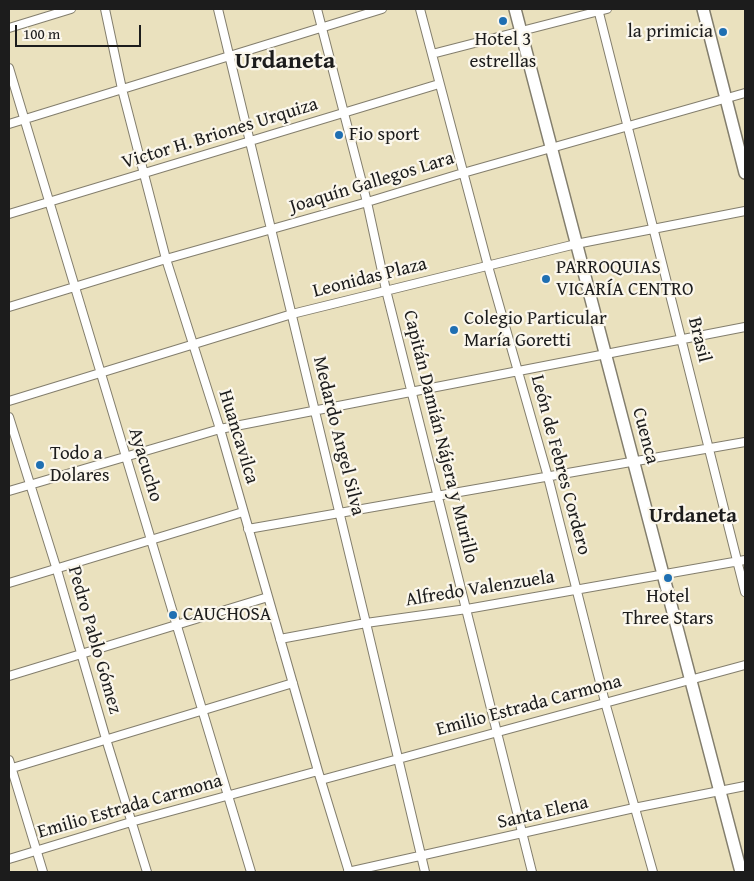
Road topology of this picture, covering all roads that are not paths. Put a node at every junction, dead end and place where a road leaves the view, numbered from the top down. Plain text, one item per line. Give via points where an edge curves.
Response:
1 (72, 9) edge
2 (105, 9) edge
3 (218, 9) edge
4 (317, 9) edge
5 (382, 9) edge
6 (420, 9) edge
7 (515, 9) edge
8 (601, 9) edge
9 (703, 9) edge
10 (9, 28) edge
11 (322, 28) junction
12 (521, 31) junction
13 (432, 54) junction
14 (229, 56) junction
15 (9, 68) edge
16 (439, 84) junction
17 (122, 89) junction
18 (745, 93) edge
19 (726, 98) junction
20 (343, 114) junction
21 (24, 120) junction
22 (9, 124) edge
23 (628, 126) junction
24 (250, 141) junction
25 (551, 147) junction
26 (463, 173) junction
27 (745, 173) edge
28 (144, 174) junction
29 (49, 202) junction
30 (367, 202) junction
31 (745, 211) edge
32 (9, 214) edge
33 (654, 228) junction
34 (271, 230) junction
35 (576, 244) junction
36 (166, 260) junction
37 (488, 266) junction
38 (74, 287) junction
39 (386, 290) junction
40 (9, 307) edge
41 (292, 314) junction
42 (745, 327) edge
43 (682, 339) junction
44 (193, 344) junction
45 (605, 354) junction
46 (517, 371) junction
47 (100, 373) junction
48 (412, 391) junction
49 (9, 401) edge
50 (315, 410) junction
51 (9, 417) edge
52 (220, 429) junction
53 (745, 442) edge
54 (709, 450) junction
55 (125, 456) junction
56 (634, 462) junction
57 (548, 477) junction
58 (30, 485) junction
59 (9, 491) edge
60 (438, 497) junction
61 (244, 512) junction
62 (340, 514) junction
63 (248, 529) junction
64 (151, 540) junction
65 (741, 560) edge
66 (57, 570) junction
67 (663, 574) junction
68 (9, 583) edge
69 (577, 590) junction
70 (745, 592) edge
71 (268, 596) junction
72 (467, 609) junction
73 (366, 623) junction
74 (177, 625) junction
75 (280, 639) junction
76 (82, 654) junction
77 (745, 665) edge
78 (9, 676) edge
79 (691, 680) junction
80 (293, 683) junction
81 (605, 702) junction
82 (203, 711) junction
83 (497, 731) junction
84 (106, 739) junction
85 (397, 759) junction
86 (10, 766) edge
87 (318, 770) junction
88 (321, 780) junction
89 (745, 786) edge
90 (720, 792) junction
91 (227, 796) junction
92 (634, 808) junction
93 (131, 822) junction
94 (524, 834) junction
95 (36, 851) junction
96 (421, 857) junction
97 (9, 859) edge
98 (43, 872) edge
99 (147, 872) edge
100 (251, 872) edge
101 (349, 872) edge
102 (424, 872) edge
103 (532, 872) edge
104 (652, 872) edge
105 (741, 872) edge

1 - 10 street
2 - 17 street, Huancavilca
3 - 14 street, Medardo Angel Silva
4 - 11 street, Capitán Damián Nájera y Murillo
5 - 11 street
6 - 13 street, León de Febres Cordero
7 - 12 main road, Cuenca
8 - 12 street
8 - 23 street, Brasil
9 - 19 main road
11 - 14 street
11 - 20 street, Capitán Damián Nájera y Murillo
12 - 13 street
12 - 25 main road, Cuenca
13 - 16 street, León de Febres Cordero
14 - 17 street
14 - 24 street, Medardo Angel Silva
15 - 21 street, Ayacucho
16 - 20 street, Victor H. Briones Urquiza
16 - 26 street, León de Febres Cordero
17 - 21 street
17 - 28 street, Huancavilca
18 - 19 street, Joaquín Gallegos Lara
19 - 23 street, Joaquín Gallegos Lara
19 - 27 main road
20 - 24 street, Victor H. Briones Urquiza
20 - 30 street, Capitán Damián Nájera y Murillo
21 - 22 street
21 - 29 street, Ayacucho
23 - 25 street, Joaquín Gallegos Lara
23 - 33 street, Brasil
24 - 28 street, Victor H. Briones Urquiza
24 - 34 street, Medardo Angel Silva
25 - 26 street, Joaquín Gallegos Lara
25 - 35 main road, Cuenca
26 - 30 street, Joaquín Gallegos Lara
26 - 37 street, León de Febres Cordero
28 - 29 street, Victor H. Briones Urquiza
28 - 36 street, Huancavilca
29 - 32 street, Victor H. Briones Urquiza
29 - 38 street, Ayacucho
30 - 34 street, Joaquín Gallegos Lara
30 - 39 street, Capitán Damián Nájera y Murillo
31 - 33 street, Leonidas Plaza
33 - 35 street, Leonidas Plaza
33 - 43 street, Brasil
34 - 36 street, Joaquín Gallegos Lara
34 - 41 street, Medardo Angel Silva
35 - 37 street, Leonidas Plaza
35 - 45 main road, Cuenca
36 - 38 street, Joaquín Gallegos Lara
36 - 44 street, Huancavilca
37 - 39 street, Leonidas Plaza
37 - 46 street, León de Febres Cordero
38 - 40 street, Joaquín Gallegos Lara
38 - 47 street, Ayacucho
39 - 41 street, Leonidas Plaza
39 - 48 street, Capitán Damián Nájera y Murillo
41 - 44 street, Leonidas Plaza
41 - 50 street, Medardo Angel Silva
42 - 43 street
43 - 45 street
43 - 54 street, Brasil
44 - 47 street, Leonidas Plaza
44 - 52 street, Huancavilca
45 - 46 street
45 - 56 main road, Cuenca
46 - 48 street
46 - 57 street, León de Febres Cordero
47 - 49 street, Leonidas Plaza
47 - 55 street, Ayacucho
48 - 50 street
48 - 60 street, Capitán Damián Nájera y Murillo
50 - 52 street
50 - 62 street, Medardo Angel Silva
51 - 58 street, Pedro Pablo Gómez
52 - 55 street
52 - 61 street, Huancavilca
53 - 54 street
54 - 56 street
54 - 65 street, Brasil
55 - 58 street
55 - 64 street, Ayacucho
56 - 57 street
56 - 67 main road, Cuenca
57 - 60 street
57 - 69 street, León de Febres Cordero
58 - 59 street
58 - 66 street, Pedro Pablo Gómez
60 - 62 street
60 - 72 street, Capitán Damián Nájera y Murillo
61 - 63 street, Huancavilca
61 - 64 street
62 - 63 street
62 - 73 street, Medardo Angel Silva
63 - 71 street, Huancavilca
64 - 66 street
64 - 74 street, Ayacucho
65 - 67 street, Alfredo Valenzuela
65 - 70 street, Brasil
66 - 68 street
66 - 76 street, Pedro Pablo Gómez
67 - 69 street, Alfredo Valenzuela
67 - 79 main road, Cuenca
69 - 72 street, Alfredo Valenzuela
69 - 81 street, León de Febres Cordero
71 - 74 street
71 - 75 street, Huancavilca
72 - 73 street, Alfredo Valenzuela
72 - 83 street, Capitán Damián Nájera y Murillo
73 - 75 street, Alfredo Valenzuela
73 - 85 street, Medardo Angel Silva
74 - 76 street
74 - 82 street, Ayacucho
75 - 80 street, Huancavilca
76 - 78 street
76 - 84 street, Pedro Pablo Gómez
77 - 79 street, Emilio Estrada Carmona
79 - 81 street, Emilio Estrada Carmona
79 - 90 main road, Cuenca
80 - 82 street
80 - 87 street, Huancavilca
81 - 83 street, Emilio Estrada Carmona
81 - 92 street, León de Febres Cordero
82 - 84 street
82 - 91 street, Ayacucho
83 - 85 street, Emilio Estrada Carmona
83 - 94 street, Capitán Damián Nájera y Murillo
84 - 86 street
84 - 93 street, Pedro Pablo Gómez
85 - 88 street, Emilio Estrada Carmona
85 - 96 street, Medardo Angel Silva
86 - 95 street
87 - 88 street, Huancavilca
87 - 91 street, Emilio Estrada Carmona
88 - 101 street, Huancavilca
89 - 90 street, Santa Elena
90 - 92 street, Santa Elena
90 - 105 main road, Cuenca
91 - 93 street, Emilio Estrada Carmona
91 - 100 street, Ayacucho
92 - 94 street, Santa Elena
92 - 104 street, León de Febres Cordero
93 - 95 street, Emilio Estrada Carmona
93 - 99 street, Pedro Pablo Gómez
94 - 96 street, Santa Elena
94 - 103 street, Capitán Damián Nájera y Murillo
95 - 97 street, Emilio Estrada Carmona
95 - 98 street
96 - 101 street, Santa Elena
96 - 102 street, Medardo Angel Silva

